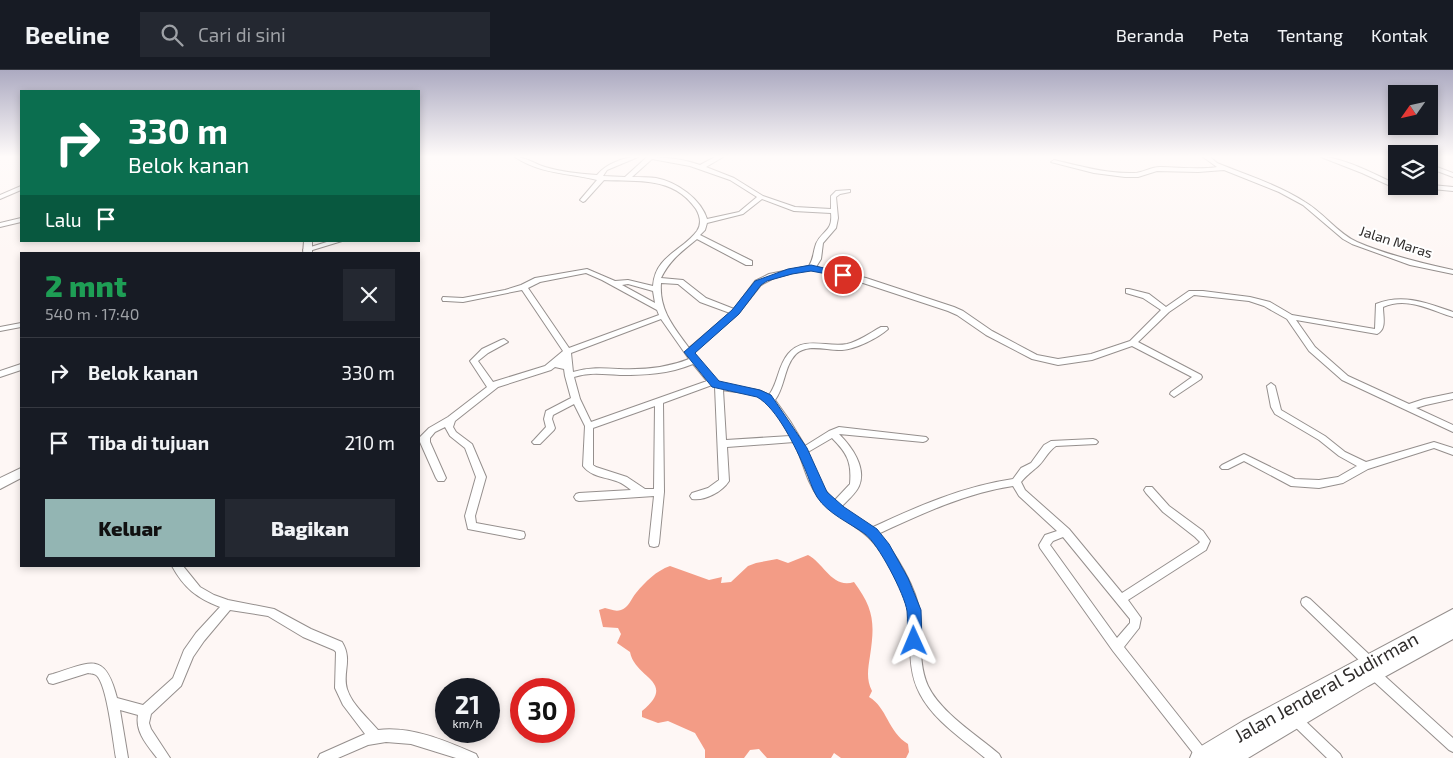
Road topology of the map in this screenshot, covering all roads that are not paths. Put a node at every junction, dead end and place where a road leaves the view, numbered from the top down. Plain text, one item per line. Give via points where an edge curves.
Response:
1 (18, 189) edge
2 (591, 189) edge
3 (676, 189) edge
4 (749, 189) edge
5 (1274, 189) edge
6 (848, 191) dead end
7 (0, 196) edge
8 (762, 197) junction
9 (582, 200) dead end
10 (833, 212) junction
11 (20, 220) edge
12 (704, 222) junction
13 (0, 225) edge
14 (696, 236) junction
15 (334, 242) edge
16 (307, 248) edge
17 (749, 263) dead end
18 (811, 268) junction
19 (1453, 272) edge
20 (614, 283) junction
21 (656, 285) junction
22 (524, 287) junction
23 (1130, 291) dead end
24 (446, 299) dead end
25 (1166, 310) junction
26 (661, 312) junction
27 (735, 312) junction
28 (1453, 316) edge
29 (1290, 317) junction
30 (20, 325) edge
31 (0, 329) edge
32 (884, 329) dead end
33 (504, 342) dead end
34 (1132, 343) junction
35 (567, 352) junction
36 (692, 356) junction
37 (554, 364) junction
38 (20, 367) edge
39 (568, 372) junction
40 (0, 374) edge
41 (716, 384) junction
42 (494, 386) junction
43 (1271, 386) dead end
44 (1174, 394) dead end
45 (1453, 396) edge
46 (576, 399) junction
47 (659, 400) junction
48 (770, 400) junction
49 (1408, 408) junction
50 (451, 419) junction
51 (589, 426) junction
52 (1453, 428) edge
53 (832, 433) junction
54 (795, 439) junction
55 (923, 439) dead end
56 (537, 442) dead end
57 (1093, 442) dead end
58 (722, 444) junction
59 (803, 451) junction
60 (1453, 452) edge
61 (1365, 466) junction
62 (1225, 467) dead end
63 (20, 473) edge
64 (441, 478) dead end
65 (1016, 482) junction
66 (0, 484) edge
67 (1149, 490) dead end
68 (659, 492) junction
69 (643, 493) junction
70 (696, 496) dead end
71 (579, 498) dead end
72 (835, 507) junction
73 (872, 532) junction
74 (1065, 532) junction
75 (520, 535) dead end
76 (654, 543) dead end
77 (178, 567) edge
78 (1121, 600) junction
79 (1306, 602) dead end
80 (228, 605) junction
81 (1453, 617) edge
82 (1453, 630) edge
83 (1117, 647) junction
84 (1393, 657) junction
85 (1372, 668) junction
86 (53, 679) dead end
87 (111, 702) junction
88 (145, 711) junction
89 (1296, 720) junction
90 (375, 737) junction
91 (1453, 746) edge
92 (1201, 757) edge
93 (122, 758) edge
94 (164, 758) edge
95 (324, 758) edge
96 (472, 758) edge
97 (995, 758) edge
98 (1229, 758) edge
99 (1336, 758) edge

1 - 7 street
2 - 9 street
3 - 12 street via 697,208
4 - 8 street
5 - 19 street, Jalan Maras via 1305,204 1354,243
6 - 10 street via 838,192 833,197
8 - 10 street via 794,209
8 - 12 street via 741,213
10 - 18 street via 833,228 820,243 817,259
11 - 13 street
12 - 14 street
14 - 17 street
14 - 21 street via 667,261
15 - 16 street
18 - 27 street via 764,279
18 - 34 street via 863,280 951,309 1036,357 1058,362 1077,360
20 - 21 street
20 - 22 street via 594,273 583,272 538,280
20 - 26 street
21 - 26 street
21 - 27 street via 683,283 703,300
22 - 24 street via 463,300
22 - 35 street
23 - 25 street via 1146,296
25 - 29 street via 1197,292 1250,299
25 - 34 street
26 - 35 street
26 - 36 street
27 - 36 street
28 - 29 street via 1427,306 1392,300 1379,306 1380,328 1377,332
29 - 49 street via 1312,349 1337,372
30 - 31 street
32 - 48 street via 849,346 798,349 790,358 778,391
33 - 42 street via 485,351 474,361 489,385
34 - 44 street via 1198,376
35 - 37 street
35 - 39 street
36 - 39 street via 672,369
36 - 41 street
37 - 39 street
37 - 42 street
38 - 40 street
39 - 46 street
41 - 47 street
41 - 48 street via 760,394
41 - 58 street
42 - 50 street
43 - 61 street via 1278,412
45 - 49 street
46 - 51 street
46 - 56 street via 549,413 551,428
47 - 51 street
47 - 68 street
48 - 54 street
49 - 52 street
50 - 64 street via 425,437
50 - 75 street via 449,427 469,446 481,476 470,516 472,526
51 - 69 street via 590,468 624,480
53 - 55 street via 839,430
53 - 59 street
53 - 72 street via 851,452 856,464 855,485
54 - 58 street
54 - 59 street
57 - 65 street via 1054,443
58 - 70 street via 722,485
59 - 72 street via 822,495
60 - 61 street via 1434,445
61 - 62 street via 1340,480 1319,484 1294,483 1247,458 1240,458
63 - 66 main road
65 - 73 street via 995,485 924,508
65 - 74 street via 1022,492
67 - 78 street via 1166,509 1205,541 1202,547
68 - 69 street
68 - 76 street
69 - 71 street
72 - 73 street
73 - 97 street via 893,564 914,610 914,653 924,690 936,707
74 - 78 street
74 - 83 street via 1049,538 1044,545
77 - 80 street via 196,590
78 - 83 street via 1136,618 1135,625
79 - 85 street
80 - 88 street via 188,654 177,682
80 - 90 street via 270,612 338,646 343,656 340,677 343,694
81 - 84 highway, Jalan Jenderal Sudirman
82 - 84 highway, Jalan Jenderal Sudirman
83 - 92 street
84 - 85 highway, Jalan Jenderal Sudirman
85 - 89 highway, Jalan Jenderal Sudirman
85 - 91 street
85 - 92 highway, Jalan Jenderal Sudirman
86 - 87 street via 88,668 98,670 102,673
87 - 88 street
87 - 93 street
88 - 94 street via 143,723 146,732
89 - 98 highway, Jalan Jenderal Sudirman
89 - 99 street
90 - 95 street
90 - 96 street via 428,741

